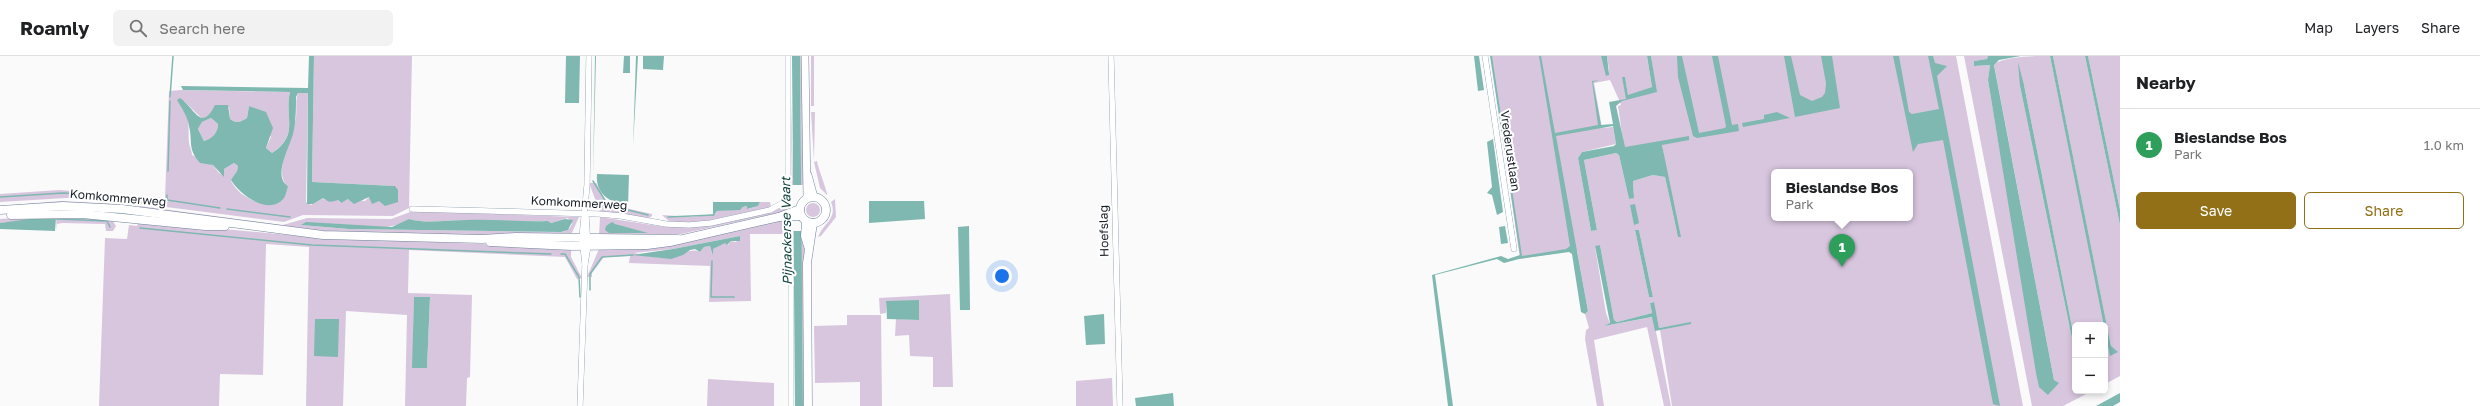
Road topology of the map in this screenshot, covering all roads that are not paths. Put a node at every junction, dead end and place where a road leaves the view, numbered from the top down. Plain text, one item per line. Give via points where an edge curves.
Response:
1 (589, 56) edge
2 (788, 56) edge
3 (805, 56) edge
4 (1111, 56) edge
5 (1485, 56) edge
6 (412, 209) dead end
7 (0, 210) edge
8 (803, 212) junction
9 (586, 214) junction
10 (0, 215) edge
11 (233, 225) junction
12 (585, 242) junction
13 (1514, 249) dead end
14 (791, 257) dead end
15 (580, 406) edge
16 (791, 406) edge
17 (808, 406) edge
18 (1120, 406) edge

1 - 9 street
2 - 9 street, Komkommerweg via 788,200 770,210 711,223 689,225
3 - 8 street via 807,173
4 - 18 street, Hoefslag
5 - 13 street, Vrederustlaan
6 - 9 street, Komkommerweg
7 - 11 main road, Komkommerweg via 83,206 207,219
8 - 12 main road, Komkommerweg via 647,245
8 - 17 main road via 808,246
9 - 12 street
10 - 11 main road, Komkommerweg via 82,214 205,226
11 - 12 main road, Komkommerweg via 323,235 482,239 492,242
12 - 15 street
14 - 16 street

